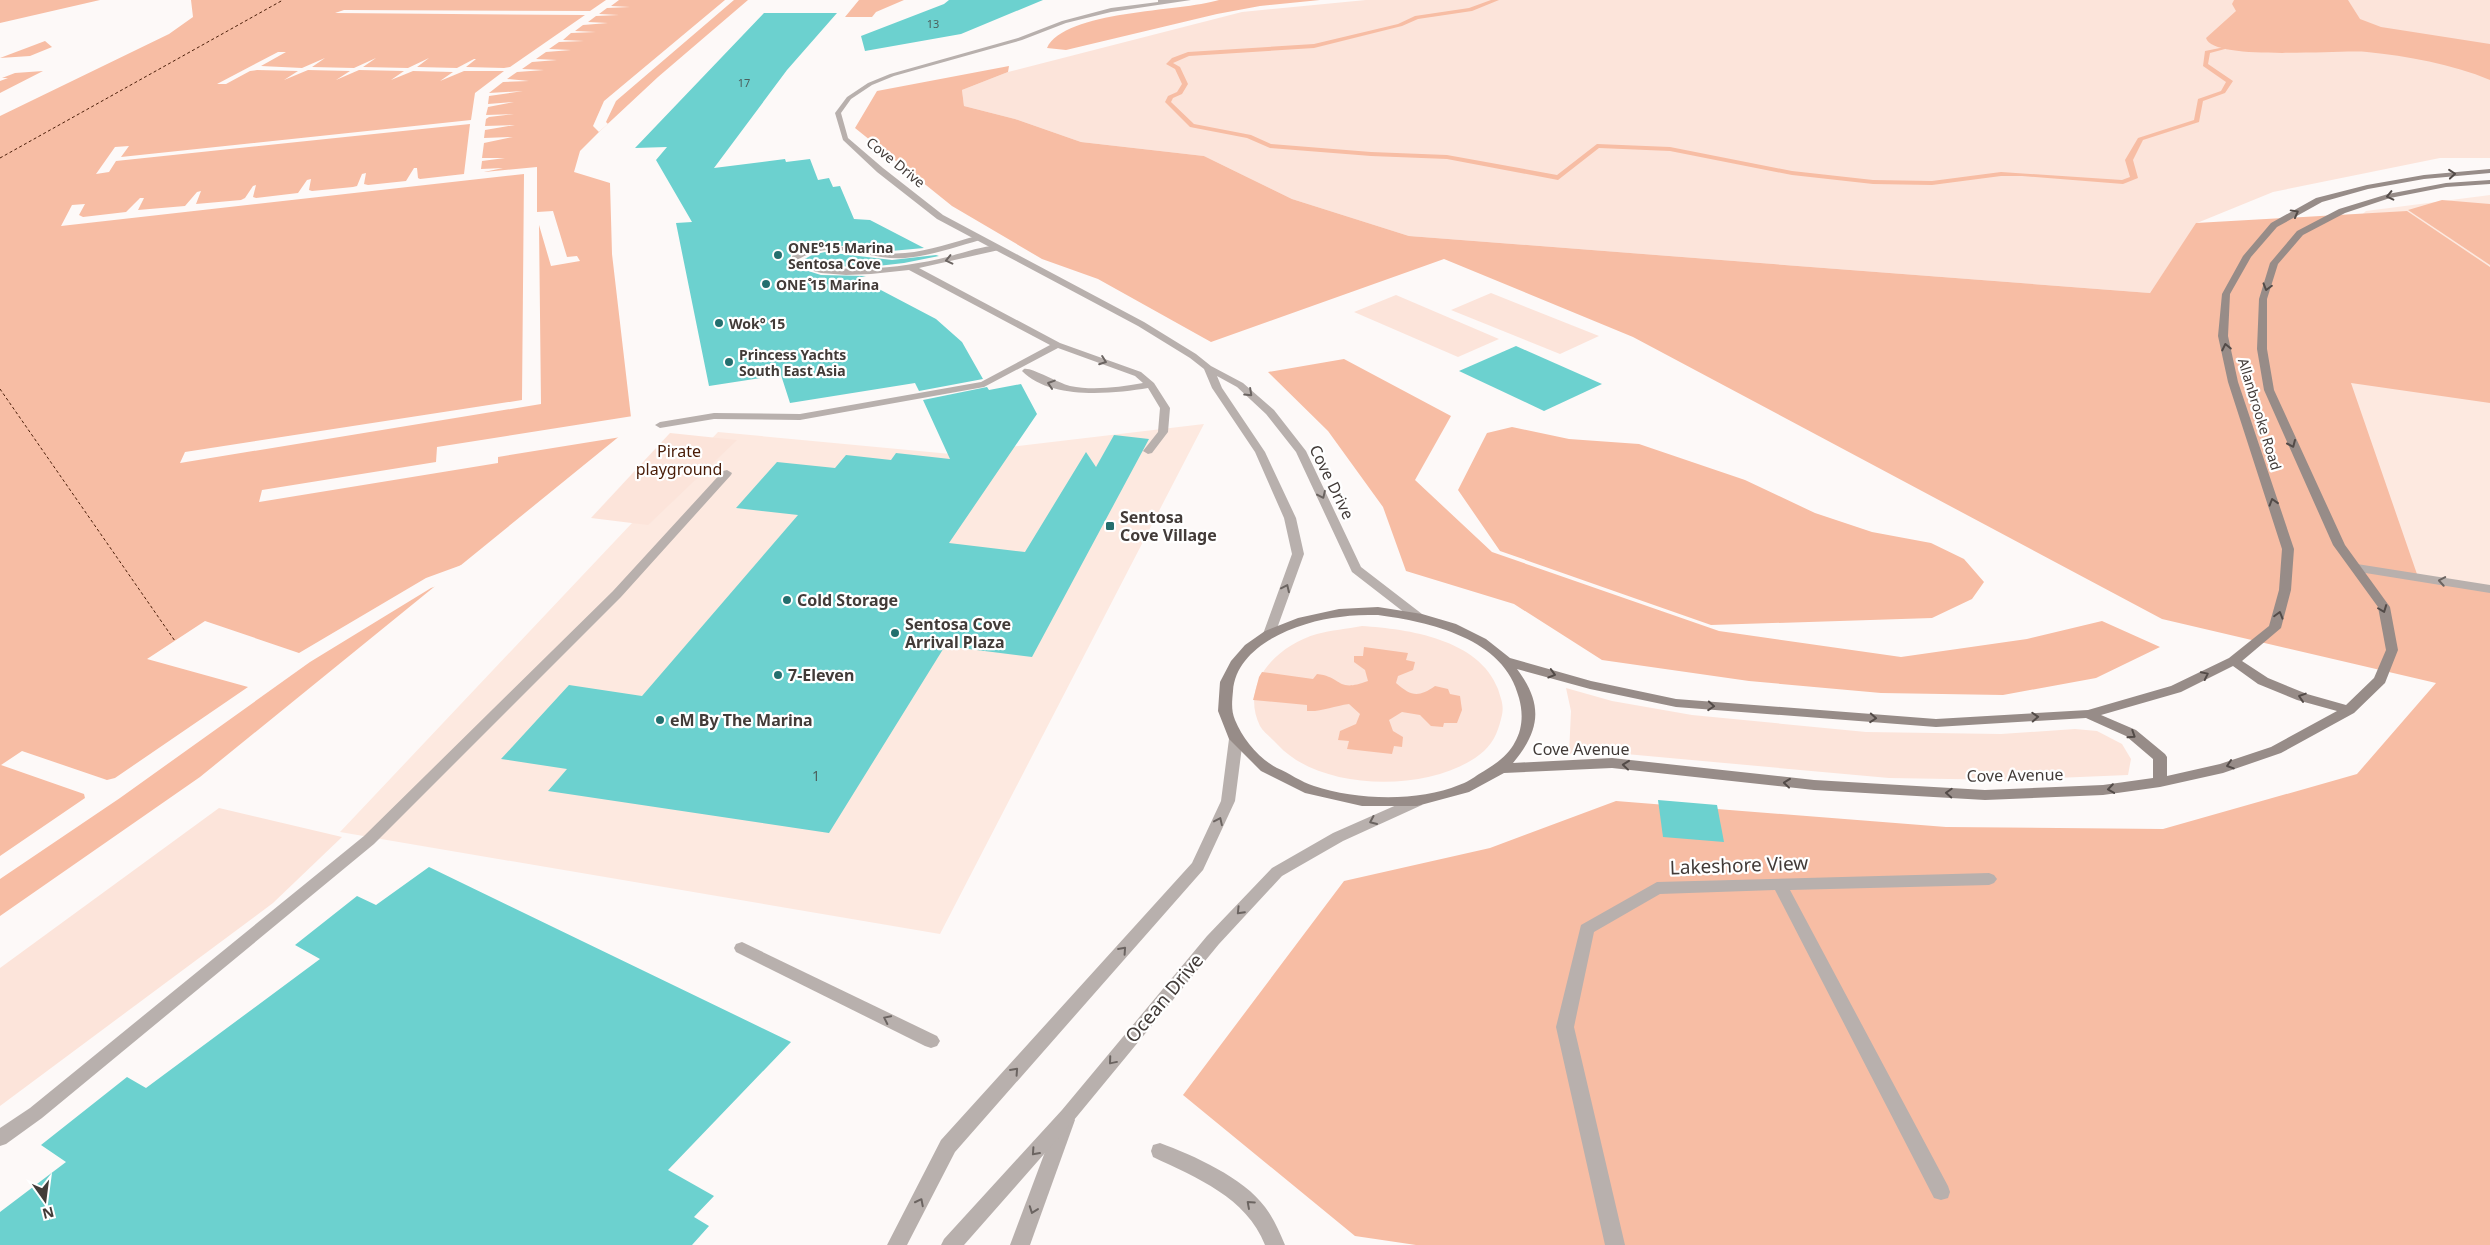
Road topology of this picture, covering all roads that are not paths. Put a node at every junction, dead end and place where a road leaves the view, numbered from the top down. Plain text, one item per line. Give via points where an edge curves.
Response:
1 (1125, 0) edge
2 (1150, 0) edge
3 (1188, 0) edge
4 (1168, 2) junction
5 (1111, 10) junction
6 (2490, 171) edge
7 (2490, 182) edge
8 (977, 238) junction
9 (996, 248) junction
10 (912, 268) junction
11 (1057, 345) junction
12 (1208, 368) junction
13 (1027, 371) dead end
14 (1151, 386) junction
15 (660, 425) dead end
16 (1148, 451) dead end
17 (727, 473) dead end
18 (2288, 549) joint
19 (2357, 568) junction
20 (2490, 589) edge
21 (1418, 617) junction
22 (1269, 634) junction
23 (1505, 661) junction
24 (2234, 661) junction
25 (2349, 710) junction
26 (2088, 714) junction
27 (1236, 739) junction
28 (1500, 768) junction
29 (2160, 782) junction
30 (1417, 801) junction
31 (1989, 879) dead end
32 (1780, 885) junction
33 (742, 948) dead end
34 (931, 1041) dead end
35 (1068, 1115) junction
36 (0, 1138) edge
37 (1160, 1151) dead end
38 (1941, 1192) dead end
39 (897, 1245) edge
40 (951, 1245) edge
41 (1020, 1245) edge
42 (1275, 1245) edge
43 (1615, 1245) edge

1 - 5 street, Cove Drive
2 - 4 street, Cove Drive
3 - 4 street, Cove Drive
4 - 5 street, Cove Drive
5 - 8 street, Cove Drive via 892,74 849,98 838,113 844,139 940,216
18 -> 6 street, Allanbrooke Road via 2233,382 2223,336 2226,294 2247,256 2274,225 2320,200 2367,187 2424,177
7 -> 19 street, Allanbrooke Road via 2446,185 2388,196 2342,211 2300,233 2274,263 2263,299 2262,349 2269,390 2339,545
8 - 9 street, Cove Drive
8 - 10 street via 900,256 865,250 816,248 802,251 795,258 795,265 812,270 858,273
9 -> 10 street
9 - 12 street, Cove Drive via 1140,324
10 - 11 street
11 -> 14 street via 1138,374
11 - 15 street via 984,384 800,416 714,416
12 -> 21 street, Cove Drive via 1240,385 1270,412 1301,451 1356,569
22 -> 12 street via 1298,554 1290,518 1260,452 1217,388
14 -> 13 street via 1113,392 1068,390 1042,381
14 - 16 street via 1165,408 1163,432
17 - 36 street via 617,594 369,840 36,1113
24 -> 18 street, Cove Avenue via 2275,628 2285,590
20 -> 19 street
19 -> 25 street, Cove Avenue via 2384,607 2392,650 2380,680
21 - 22 street, Cove Avenue via 1378,611 1339,613 1302,621
21 - 23 street, Cove Avenue via 1452,627 1482,642
22 - 27 street, Cove Avenue via 1236,664 1227,682 1225,711
23 -> 26 street, Cove Avenue via 1590,685 1676,703 1936,723
23 - 28 street, Cove Avenue via 1523,686 1530,714 1522,743
25 -> 24 street via 2302,697 2263,681
26 -> 24 street, Cove Avenue via 2176,689
25 -> 29 street, Cove Avenue via 2276,750 2222,768
26 -> 29 street via 2131,733 2160,757
27 - 30 street, Cove Avenue via 1266,768 1310,790 1362,801
39 -> 27 street via 948,1146 1198,866 1228,801
29 -> 28 street, Cove Avenue via 2103,790 1985,795 1814,786 1612,763
28 - 30 street, Cove Avenue via 1464,789
30 -> 35 street, Ocean Drive via 1338,837 1278,872 1213,940
31 - 32 street, Lakeshore View
32 - 38 street
32 - 43 street, Lakeshore View via 1656,888 1587,929 1565,1026
34 -> 33 street
35 -> 40 street, Ocean Drive
35 -> 41 street
42 -> 37 street via 1255,1207 1221,1180

